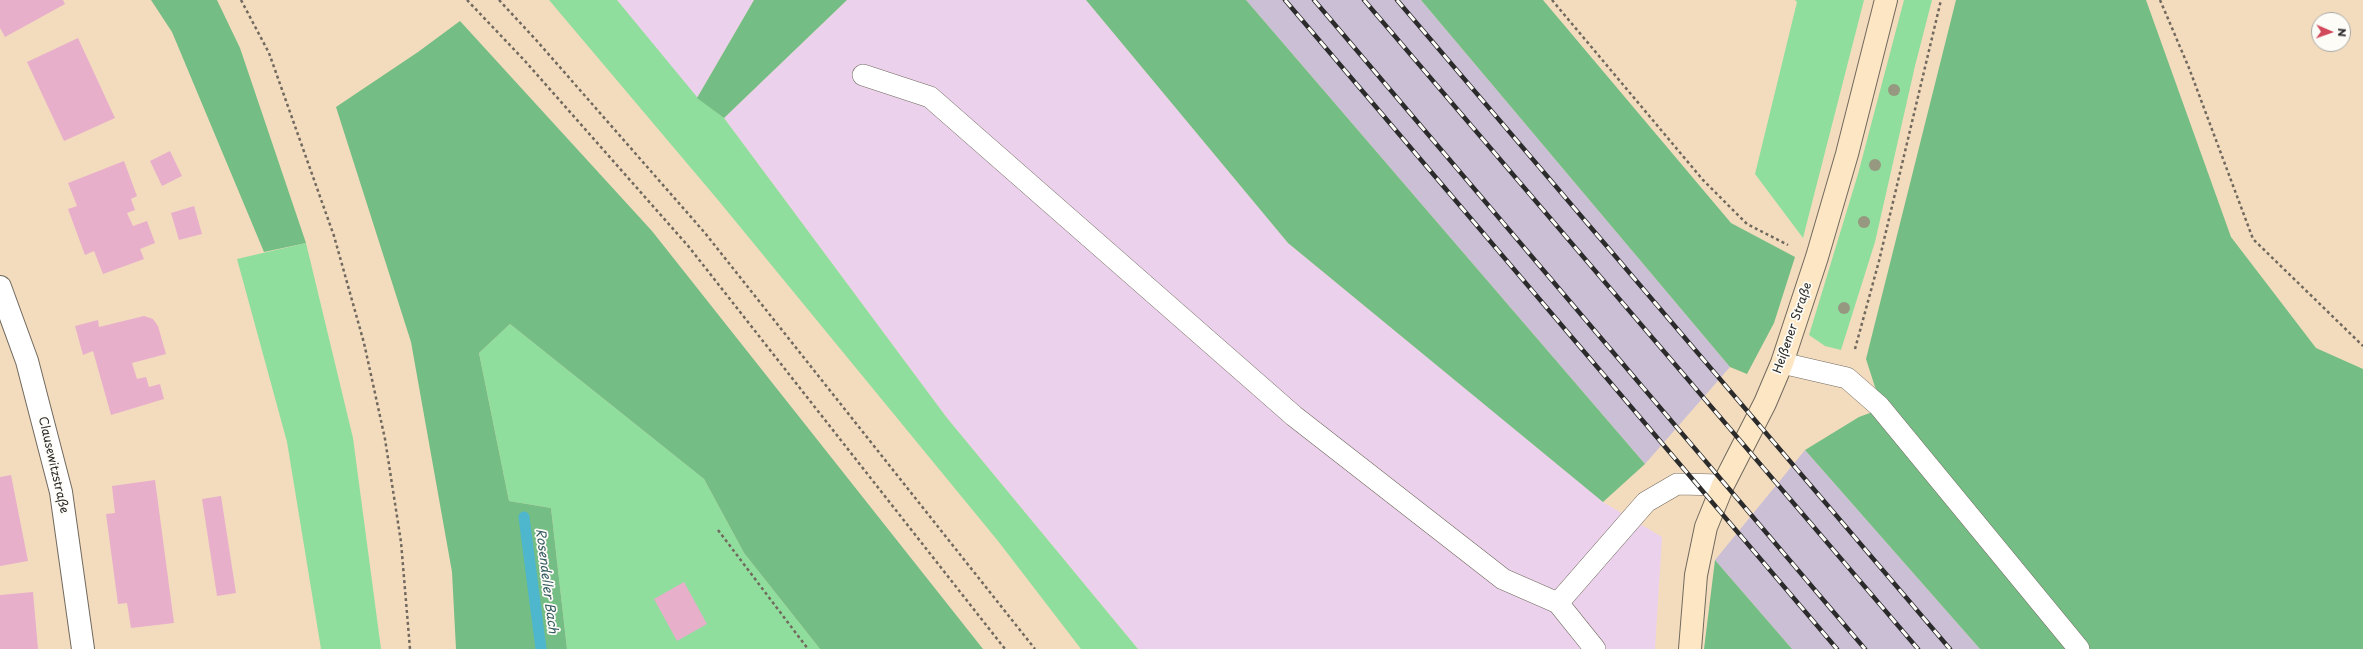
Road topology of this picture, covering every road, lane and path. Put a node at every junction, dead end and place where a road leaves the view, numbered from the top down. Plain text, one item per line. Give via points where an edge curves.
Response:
1 (241, 0) edge
2 (467, 0) edge
3 (499, 0) edge
4 (1552, 0) edge
5 (1886, 0) edge
6 (1941, 0) edge
7 (2160, 0) edge
8 (863, 75) dead end
9 (1816, 258) junction
10 (0, 287) edge
11 (2363, 346) edge
12 (1782, 363) junction
13 (1848, 378) junction
14 (1723, 485) junction
15 (718, 530) dead end
16 (1558, 603) junction
17 (83, 649) edge
18 (410, 649) edge
19 (808, 649) edge
20 (1005, 649) edge
21 (1035, 649) edge
22 (1595, 649) edge
23 (1690, 649) edge
24 (2079, 649) edge

1 - 18 path via 269,53 285,97 334,236 364,343 385,439 398,528
2 - 20 path via 535,72 689,247
3 - 21 path via 705,233
4 - 9 path via 1703,180 1728,206 1747,224
5 - 9 street, Heißener Straße
6 - 13 path via 1879,261
7 - 11 path via 2189,68 2253,239
8 - 16 lane via 930,97 1294,416 1503,579
9 - 12 street, Heißener Straße
10 - 17 street, Clausewitzstraße via 27,361 61,492
12 - 13 lane
12 - 14 street, Heißener Straße via 1765,403
13 - 24 lane via 1879,406
14 - 16 lane via 1677,484 1646,502
14 - 23 street, Heißener Straße via 1700,548
15 - 19 path
16 - 22 lane

